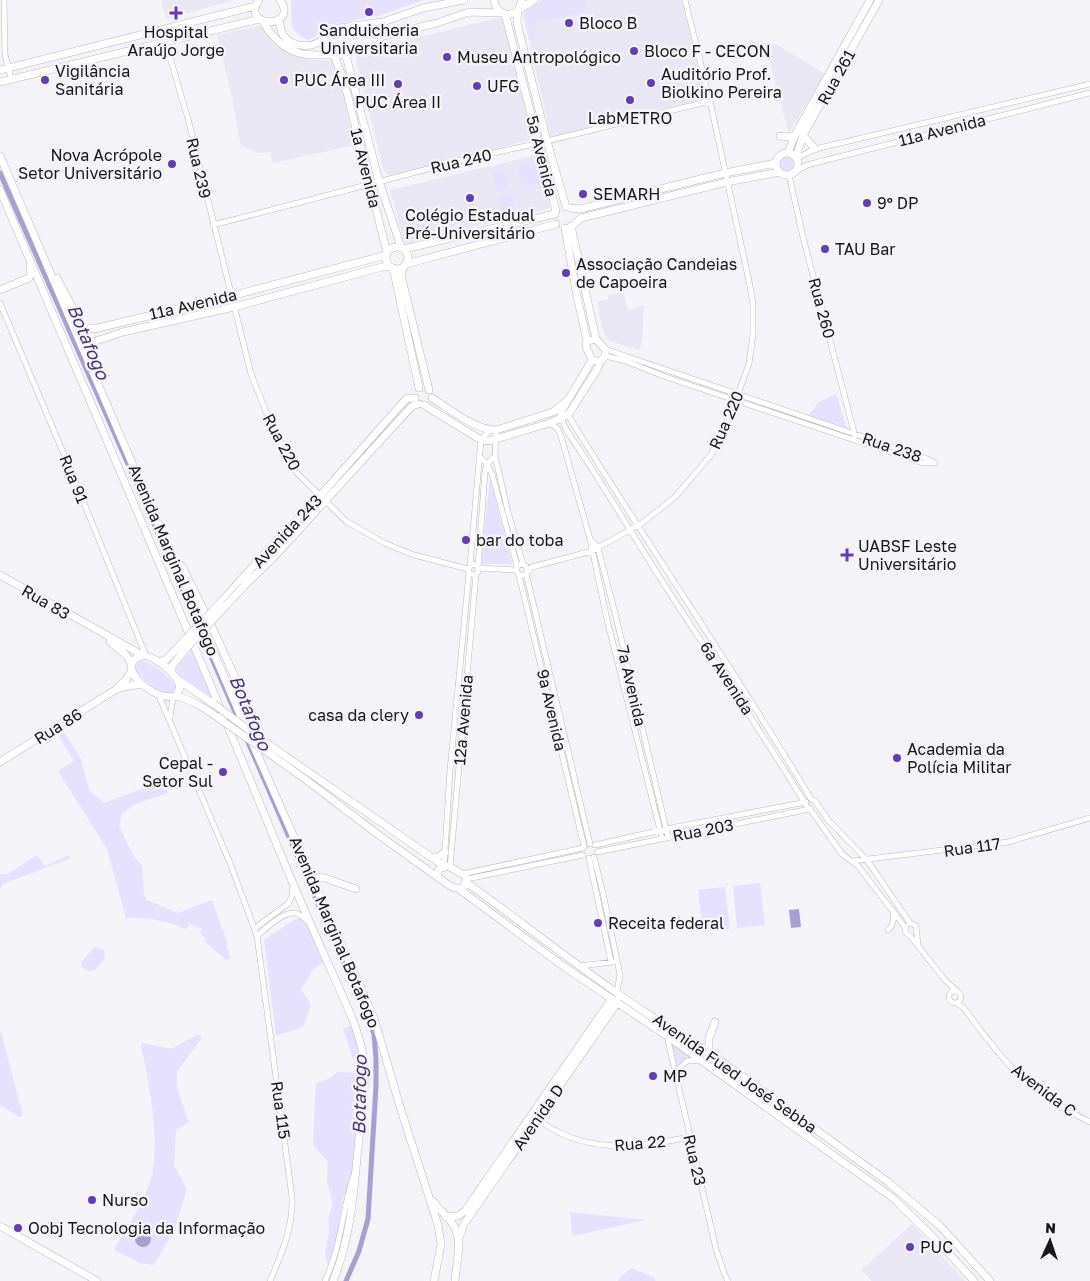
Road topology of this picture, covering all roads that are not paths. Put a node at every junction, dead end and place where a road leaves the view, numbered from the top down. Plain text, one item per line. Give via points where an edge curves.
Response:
1 (4, 0) edge
2 (280, 0) edge
3 (464, 0) edge
4 (494, 0) edge
5 (522, 0) edge
6 (534, 0) edge
7 (685, 0) edge
8 (870, 0) edge
9 (879, 0) edge
10 (257, 3) edge
11 (519, 10) junction
12 (503, 14) junction
13 (279, 19) junction
14 (262, 21) junction
15 (339, 28) junction
16 (162, 30) junction
17 (324, 38) junction
18 (164, 42) junction
19 (351, 44) junction
20 (345, 52) junction
21 (332, 54) junction
22 (8, 68) junction
23 (0, 70) edge
24 (5, 81) edge
25 (354, 84) junction
26 (1090, 84) edge
27 (345, 87) junction
28 (1090, 93) edge
29 (710, 101) junction
30 (795, 135) junction
31 (803, 135) junction
32 (780, 136) dead end
33 (547, 141) junction
34 (539, 143) junction
35 (815, 149) junction
36 (788, 153) junction
37 (0, 156) edge
38 (797, 158) junction
39 (776, 163) junction
40 (780, 172) junction
41 (725, 173) junction
42 (792, 173) junction
43 (380, 182) junction
44 (727, 182) junction
45 (370, 184) junction
46 (0, 190) edge
47 (568, 207) junction
48 (555, 213) junction
49 (556, 224) junction
50 (213, 225) junction
51 (570, 226) junction
52 (16, 227) junction
53 (403, 248) junction
54 (42, 252) junction
55 (386, 254) junction
56 (405, 265) junction
57 (392, 267) junction
58 (0, 290) edge
59 (231, 296) junction
60 (0, 303) edge
61 (234, 307) junction
62 (596, 339) junction
63 (587, 341) junction
64 (601, 357) junction
65 (419, 388) junction
66 (429, 390) junction
67 (738, 394) junction
68 (432, 398) junction
69 (568, 400) junction
70 (736, 401) junction
71 (419, 402) junction
72 (107, 403) junction
73 (564, 417) junction
74 (550, 423) junction
75 (493, 430) junction
76 (567, 432) junction
77 (854, 434) junction
78 (561, 436) junction
79 (481, 440) junction
80 (496, 440) junction
81 (857, 441) junction
82 (480, 456) junction
83 (495, 456) junction
84 (487, 464) junction
85 (322, 499) junction
86 (637, 525) junction
87 (631, 529) junction
88 (590, 539) junction
89 (598, 548) junction
90 (592, 551) junction
91 (171, 554) junction
92 (469, 569) junction
93 (523, 569) junction
94 (478, 570) junction
95 (0, 575) edge
96 (92, 628) junction
97 (182, 649) junction
98 (144, 656) junction
99 (158, 662) junction
100 (132, 668) junction
101 (174, 676) junction
102 (142, 684) junction
103 (115, 690) junction
104 (159, 696) junction
105 (175, 696) junction
106 (170, 719) junction
107 (261, 739) junction
108 (269, 753) junction
109 (0, 762) edge
110 (294, 762) junction
111 (811, 799) junction
112 (806, 803) junction
113 (817, 805) junction
114 (810, 809) junction
115 (1090, 818) edge
116 (666, 829) junction
117 (660, 830) junction
118 (668, 836) junction
119 (662, 838) junction
120 (592, 844) junction
121 (583, 847) junction
122 (445, 852) junction
123 (597, 852) junction
124 (583, 855) junction
125 (432, 857) junction
126 (591, 858) junction
127 (867, 860) junction
128 (851, 861) junction
129 (447, 866) junction
130 (858, 866) junction
131 (437, 876) junction
132 (313, 877) junction
133 (465, 879) junction
134 (293, 885) junction
135 (356, 889) dead end
136 (459, 889) junction
137 (893, 911) junction
138 (310, 922) junction
139 (910, 923) junction
140 (905, 927) junction
141 (254, 928) junction
142 (888, 930) dead end
143 (257, 936) junction
144 (914, 936) junction
145 (614, 962) junction
146 (579, 966) junction
147 (945, 980) junction
148 (957, 991) junction
149 (617, 992) junction
150 (950, 993) junction
151 (614, 1001) junction
152 (958, 1001) junction
153 (714, 1022) dead end
154 (671, 1028) junction
155 (667, 1036) junction
156 (680, 1036) junction
157 (675, 1042) junction
158 (709, 1052) junction
159 (700, 1060) junction
160 (675, 1072) junction
161 (536, 1118) junction
162 (1090, 1122) edge
163 (689, 1137) junction
164 (356, 1167) junction
165 (428, 1191) junction
166 (446, 1217) junction
167 (0, 1226) edge
168 (458, 1241) junction
169 (96, 1281) edge
170 (270, 1281) edge
171 (325, 1281) edge
172 (333, 1281) edge
173 (434, 1281) edge
174 (455, 1281) edge
175 (728, 1281) edge
176 (974, 1281) edge
177 (990, 1281) edge

1 - 22 street
2 - 13 main road via 283,11
3 - 15 main road via 423,8 383,22
4 - 12 main road, 5ª Avenida via 494,6
5 - 11 main road
6 - 11 main road
7 - 29 street, Rua 220
8 - 30 main road, Rua 261
9 - 31 main road, Rua 261
10 - 14 main road via 256,13
10 - 16 main road
11 - 12 main road
11 - 33 main road, 5ª Avenida via 517,23
12 - 19 main road via 469,12
12 - 34 main road, 5ª Avenida
13 - 14 main road via 272,23
13 - 17 main road via 283,35 294,43 314,45
14 - 18 main road
14 - 21 main road via 280,44 294,52
15 - 17 main road
15 - 19 main road via 348,34
16 - 18 street, Rua 239
16 - 22 main road
17 - 21 main road via 326,49
18 - 24 main road
18 - 50 street, Rua 239 via 188,119
19 - 20 main road
20 - 21 main road
20 - 25 main road, 1ª Avenida
21 - 27 main road, 1ª Avenida
22 - 23 main road
22 - 24 street
25 - 27 main road
25 - 43 main road, 1ª Avenida
26 - 35 street, 11ª Avenida
27 - 45 main road, 1ª Avenida
28 - 42 street, 11ª Avenida via 826,160
29 - 33 street, Rua 240
29 - 41 street, Rua 220
30 - 32 main road
30 - 36 main road, Rua 261
31 - 35 main road
31 - 38 main road, Rua 261
33 - 34 street, Rua 240
33 - 47 main road, 5ª Avenida
34 - 43 street, Rua 240
34 - 48 main road, 5ª Avenida
35 - 38 street, 11ª Avenida
36 - 38 main road
36 - 39 main road via 780,156
37 - 54 main road, Avenida Marginal Botafogo
38 - 42 main road via 798,165
39 - 40 main road
39 - 41 main road
40 - 42 main road
40 - 44 main road
41 - 44 street, Rua 220
41 - 47 main road via 580,209
42 - 77 street, Rua 260 via 803,237
43 - 45 street, Rua 240
43 - 53 main road, 1ª Avenida
44 - 51 main road via 581,218
44 - 67 street, Rua 220 via 753,305 749,364
45 - 50 street, Rua 240
45 - 55 main road, 1ª Avenida
46 - 52 main road, Avenida Marginal Botafogo
47 - 48 main road
47 - 51 main road via 576,215
48 - 49 main road
48 - 53 main road
49 - 51 main road
49 - 56 main road
50 - 59 street, Rua 239
51 - 62 main road
51 - 63 main road via 576,291
52 - 58 main road via 31,276
52 - 134 main road, Avenida Marginal Botafogo
53 - 55 main road via 391,248
53 - 56 main road via 408,255
54 - 59 main road, 11ª Avenida via 72,309 86,328 94,329
54 - 72 main road, Avenida Marginal Botafogo
55 - 57 main road
55 - 59 main road, 11ª Avenida
56 - 57 main road via 399,269
56 - 66 main road via 401,275
57 - 61 main road, 11ª Avenida
57 - 65 main road
59 - 61 street, Rua 239
60 - 98 street, Rua 91
61 - 72 main road, 11ª Avenida via 96,341 92,351
61 - 85 street, Rua 220 via 251,374 269,419 297,473
62 - 63 main road
62 - 64 main road
63 - 64 main road via 586,347
64 - 67 street, Rua 238
64 - 69 main road
64 - 70 street, Rua 238 via 623,360
64 - 73 main road via 598,368
65 - 66 main road
65 - 71 main road via 416,392
66 - 68 main road
67 - 70 street, Rua 220
67 - 77 street, Rua 238
68 - 71 main road via 429,403
68 - 75 main road via 480,428
69 - 73 main road via 561,412
69 - 75 main road via 553,412
70 - 81 street, Rua 238
70 - 86 street, Rua 220 via 711,455 676,497
71 - 79 main road
71 - 85 main road, Avenida 243
72 - 91 main road, Avenida Marginal Botafogo
73 - 74 main road
73 - 76 street, 6ª Avenida
73 - 86 street, 6ª Avenida
74 - 78 street, 7ª Avenida
74 - 80 main road
75 - 79 street
75 - 80 street, 9ª Avenida
76 - 78 street
76 - 87 street, 6ª Avenida
77 - 81 street, Rua 260
77 - 81 street, Rua 238 via 935,463 923,463
78 - 88 street, 7ª Avenida
79 - 80 main road
79 - 82 street, 12ª Avenida
80 - 83 street, 9ª Avenida
82 - 84 street, 9ª Avenida
82 - 92 street, 12ª Avenida
83 - 84 street
83 - 93 street, 9ª Avenida
84 - 93 street, 9ª Avenida
84 - 94 street, 12ª Avenida
85 - 92 street, Rua 220 via 346,521 384,543 414,555
85 - 97 main road, Avenida 243, bridge via 274,557
85 - 97 main road, Avenida 243, bridge via 268,550
86 - 87 street, Rua 220
86 - 111 street, 6ª Avenida via 710,635
87 - 89 street, Rua 220
87 - 112 street, 6ª Avenida
88 - 89 street, 7ª Avenida
88 - 90 street, 7ª Avenida
89 - 90 street, Rua 220
89 - 116 street, 7ª Avenida
90 - 93 street, Rua 220
90 - 117 street, 7ª Avenida
91 - 107 main road via 183,568 208,619
91 - 132 main road, Avenida Marginal Botafogo
92 - 94 street via 473,575
92 - 94 street via 474,564
92 - 122 street, 12ª Avenida
93 - 94 street, Rua 220
93 - 120 street, 9ª Avenida
93 - 121 street, 9ª Avenida
94 - 129 street, 12ª Avenida
95 - 96 main road, Rua 83
96 - 98 main road, Rua 83
96 - 100 main road, Rua 83 via 126,655
97 - 99 main road, Avenida 243
97 - 101 main road, Avenida 243 via 172,666
98 - 99 main road, Rua 83
98 - 100 main road, Rua 86 via 134,660
99 - 101 main road, Rua 83
100 - 102 main road, Rua 83
100 - 103 main road, Rua 86 via 126,680
101 - 105 main road via 180,687
101 - 107 main road, bridge
102 - 103 main road, Rua 86
102 - 104 main road, Rua 83
103 - 109 main road, Rua 86
104 - 105 main road
104 - 106 street, Rua 115
105 - 106 street
105 - 108 main road, bridge via 202,706
106 - 141 street, Rua 115
107 - 110 main road
108 - 110 main road
108 - 131 main road
110 - 125 main road
111 - 112 street
111 - 113 street, 6ª Avenida
112 - 114 street, 6ª Avenida
112 - 116 street, Rua 203
113 - 114 street
113 - 127 street, 6ª Avenida
114 - 118 street, Rua 203
114 - 128 street, 6ª Avenida via 842,854
115 - 127 street, Rua 117 via 1008,842
116 - 117 street, Rua 203
116 - 118 street, 7ª Avenida
117 - 119 street, 7ª Avenida
117 - 120 street, Rua 203
118 - 119 street, Rua 203
119 - 123 street, Rua 203
120 - 121 street
120 - 123 street
121 - 124 street
121 - 133 street
122 - 125 main road
122 - 129 street, 12ª Avenida
123 - 126 street
124 - 126 street
124 - 133 street
125 - 129 main road
126 - 145 street via 603,893
127 - 128 street, Rua 117
127 - 130 street
127 - 139 street, 6ª Avenida
128 - 130 street, 6ª Avenida
129 - 131 main road via 438,871
129 - 133 main road, Avenida Fued José Sebba
130 - 137 street, 6ª Avenida
131 - 136 main road, Avenida Fued José Sebba
132 - 135 main road
132 - 165 main road, Avenida Marginal Botafogo via 374,1018
133 - 136 main road via 463,888
133 - 146 main road, Avenida Fued José Sebba
134 - 138 main road, Avenida Marginal Botafogo
134 - 141 street via 289,903
136 - 151 main road, Avenida Fued José Sebba
137 - 140 street, 6ª Avenida
137 - 142 street via 894,920
138 - 143 street via 297,913 290,914
138 - 164 main road, Avenida Marginal Botafogo via 354,1024 363,1055 364,1083
139 - 140 street
139 - 144 street via 918,930
140 - 144 street via 905,932
141 - 143 street, Rua 115
143 - 170 street, Rua 115 via 292,1197 289,1233
144 - 147 street
145 - 146 street
145 - 149 street via 620,975
146 - 149 main road, Avenida Fued José Sebba
147 - 148 street
147 - 150 street
148 - 150 street
148 - 152 street via 961,996
149 - 151 main road
149 - 154 main road, Avenida Fued José Sebba
150 - 152 street via 950,1000
151 - 155 main road, Avenida Fued José Sebba
151 - 161 main road, Avenida D
151 - 166 main road, Avenida D via 465,1211 455,1217
152 - 162 street, Avenida C via 1013,1070 1075,1115
153 - 158 main road
154 - 155 main road
154 - 156 main road, Avenida Fued José Sebba
155 - 157 main road, Avenida Fued José Sebba
155 - 160 street, Rua 23
156 - 157 main road
156 - 158 main road, Avenida Fued José Sebba
157 - 159 main road, Avenida Fued José Sebba
158 - 177 main road, Avenida Fued José Sebba via 888,1182 940,1226
159 - 160 street via 687,1061
159 - 176 main road, Avenida Fued José Sebba via 893,1198
160 - 163 street, Rua 23
161 - 163 street, Rua 22 via 565,1134 605,1146 658,1144
161 - 168 main road, Avenida D via 464,1224
163 - 175 street, Rua 23 via 716,1249
164 - 171 street, Avenida Marginal Botafogo via 337,1250
164 - 172 main road, Avenida Marginal Botafogo via 350,1224
165 - 166 main road, Avenida Marginal Botafogo
165 - 173 main road, Avenida Marginal Botafogo via 441,1244
166 - 168 main road, Avenida Marginal Botafogo via 453,1224
167 - 169 main road
168 - 174 main road, Avenida Marginal Botafogo

